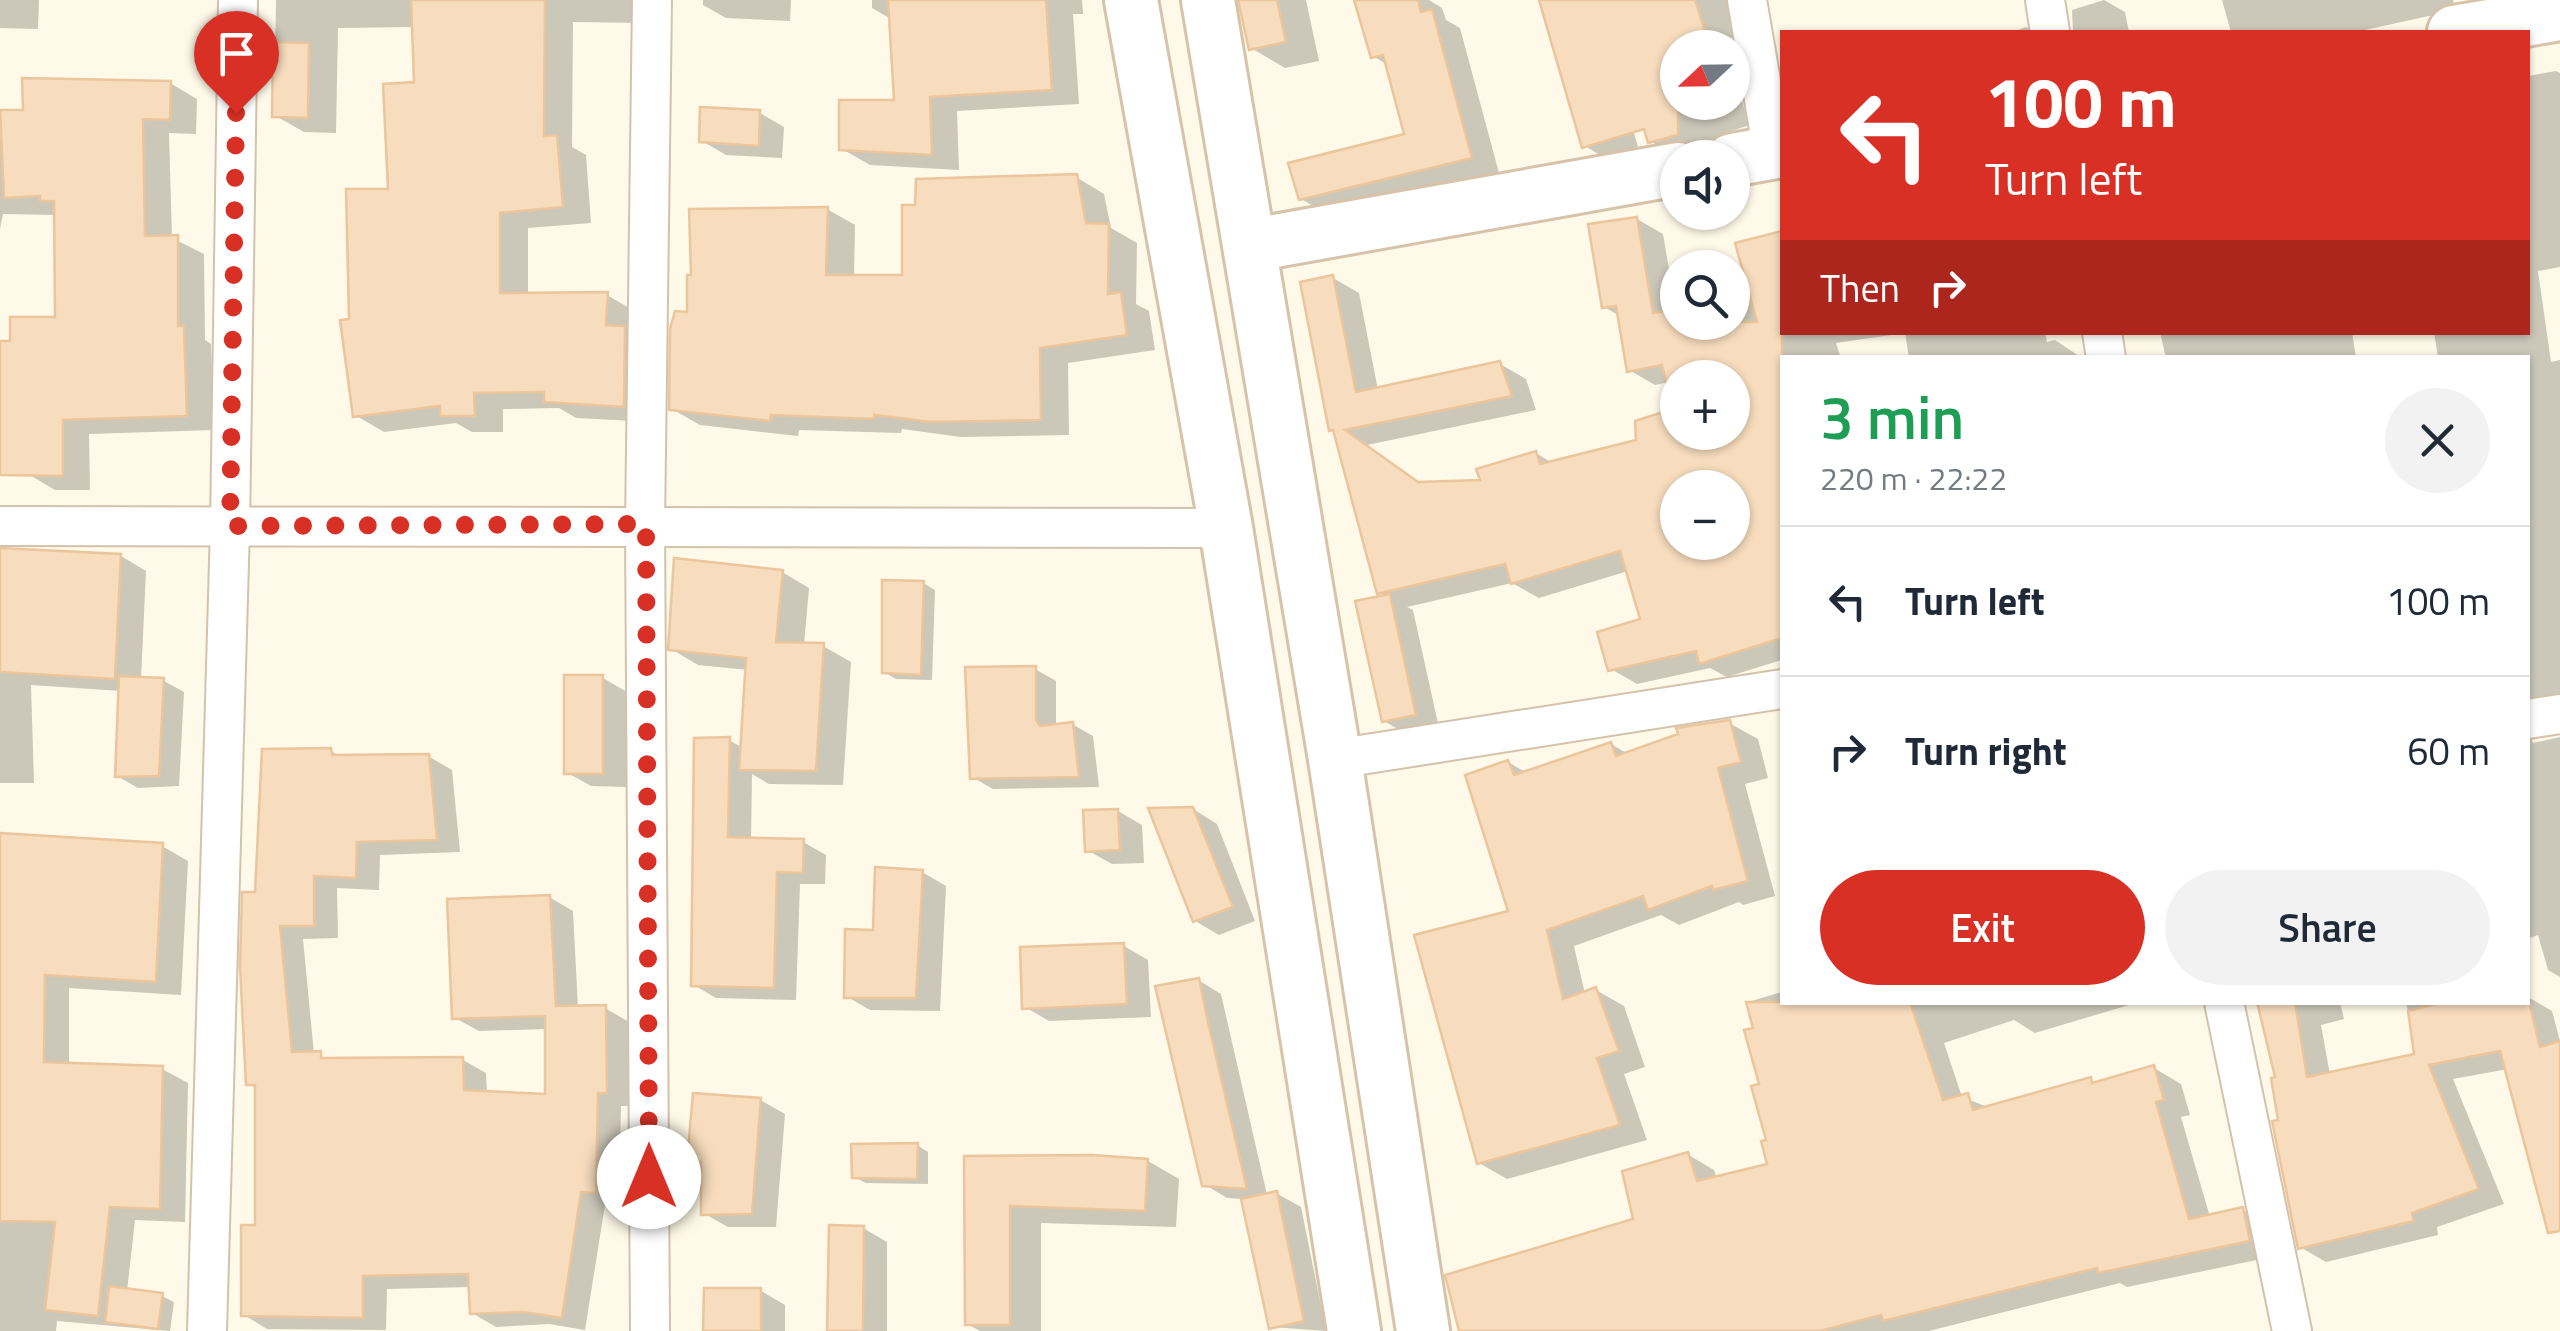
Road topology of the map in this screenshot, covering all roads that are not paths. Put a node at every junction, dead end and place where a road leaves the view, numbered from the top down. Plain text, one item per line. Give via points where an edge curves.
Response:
1 (238, 0) edge
2 (652, 0) edge
3 (1131, 0) edge
4 (1208, 0) edge
5 (1747, 0) edge
6 (2045, 0) edge
7 (2560, 14) edge
8 (2050, 30) edge
9 (2466, 30) edge
10 (1763, 154) edge
11 (1660, 172) edge
12 (1252, 245) junction
13 (646, 524) junction
14 (0, 526) edge
15 (230, 526) junction
16 (1226, 528) junction
17 (1780, 689) edge
18 (2560, 714) edge
19 (2530, 719) edge
20 (1335, 759) junction
21 (2225, 1005) edge
22 (206, 1331) edge
23 (650, 1331) edge
24 (1354, 1331) edge
25 (1422, 1331) edge
26 (2292, 1331) edge

1 - 15 street
2 - 13 street
3 - 16 street
4 - 12 street
5 - 10 street
6 - 8 street
7 - 9 street
11 - 12 street
12 - 20 street
13 - 15 street
13 - 16 street
13 - 23 street
14 - 15 street
15 - 22 street
16 - 24 street
17 - 20 street
18 - 19 street
20 - 25 street
21 - 26 street

